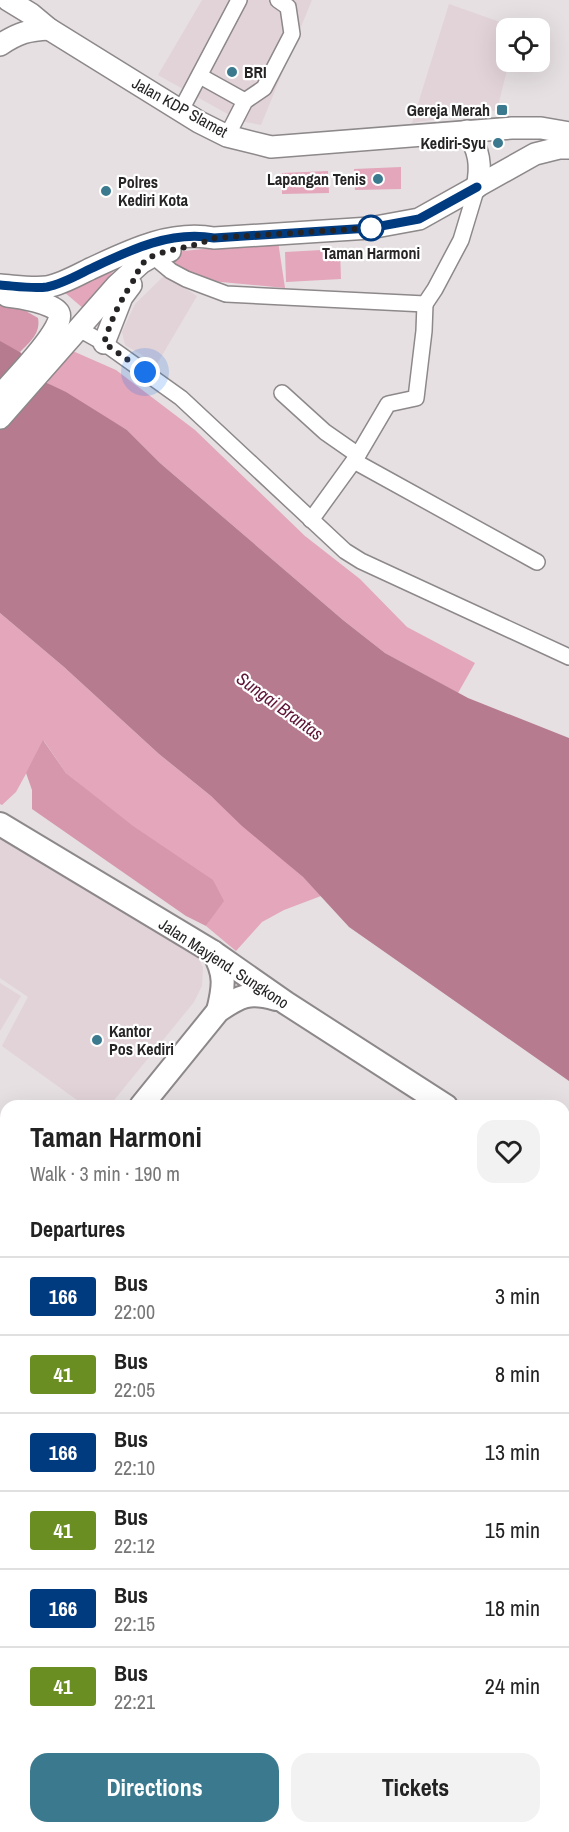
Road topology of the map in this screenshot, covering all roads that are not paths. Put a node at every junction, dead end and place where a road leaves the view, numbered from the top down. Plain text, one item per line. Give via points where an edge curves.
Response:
1 (8, 0) edge
2 (239, 0) edge
3 (278, 0) edge
4 (49, 29) junction
5 (0, 45) edge
6 (200, 76) junction
7 (245, 101) junction
8 (181, 110) junction
9 (467, 131) junction
10 (569, 133) edge
11 (227, 135) junction
12 (569, 148) edge
13 (477, 187) junction
14 (214, 238) junction
15 (147, 259) junction
16 (0, 285) edge
17 (0, 295) edge
18 (425, 304) junction
19 (79, 329) junction
20 (56, 342) junction
21 (104, 343) junction
22 (282, 393) dead end
23 (0, 395) edge
24 (0, 418) edge
25 (356, 458) junction
26 (311, 520) junction
27 (537, 562) dead end
28 (569, 657) edge
29 (0, 824) edge
30 (213, 952) junction
31 (286, 1003) junction
32 (218, 1011) junction
33 (146, 1100) edge
34 (437, 1100) edge

1 - 4 main road, Jalan KDP Slamet
2 - 6 street
3 - 7 street via 288,7 292,34 264,88
4 - 5 main road via 29,30
4 - 8 main road, Jalan KDP Slamet
6 - 7 street
6 - 8 street
7 - 11 street
8 - 11 main road, Jalan KDP Slamet
9 - 10 main road, Jalan KDP Slamet via 541,128
9 - 11 main road, Jalan KDP Slamet via 271,147
9 - 13 main road via 479,153
12 - 13 main road via 536,154
13 - 14 main road via 419,219 370,228
13 - 18 street via 461,240
14 - 15 main road
14 - 16 main road via 179,237 138,247 46,287
15 - 18 street via 226,294
15 - 19 main road via 117,285
15 - 21 main road via 122,297
17 - 20 main road via 57,310 60,321
18 - 25 street via 416,398 388,404
19 - 20 main road
19 - 21 street
20 - 23 main road
20 - 24 main road
21 - 26 street via 181,398
22 - 25 street
25 - 26 street
25 - 27 street
26 - 28 street via 361,561
29 - 30 main road, Jalan Mayjend. Sungkono
30 - 31 main road, Jalan Mayjend. Sungkono
30 - 32 main road via 223,980
31 - 32 main road via 262,995 247,995
31 - 34 main road, Jalan Mayjend. Sungkono
32 - 33 main road

